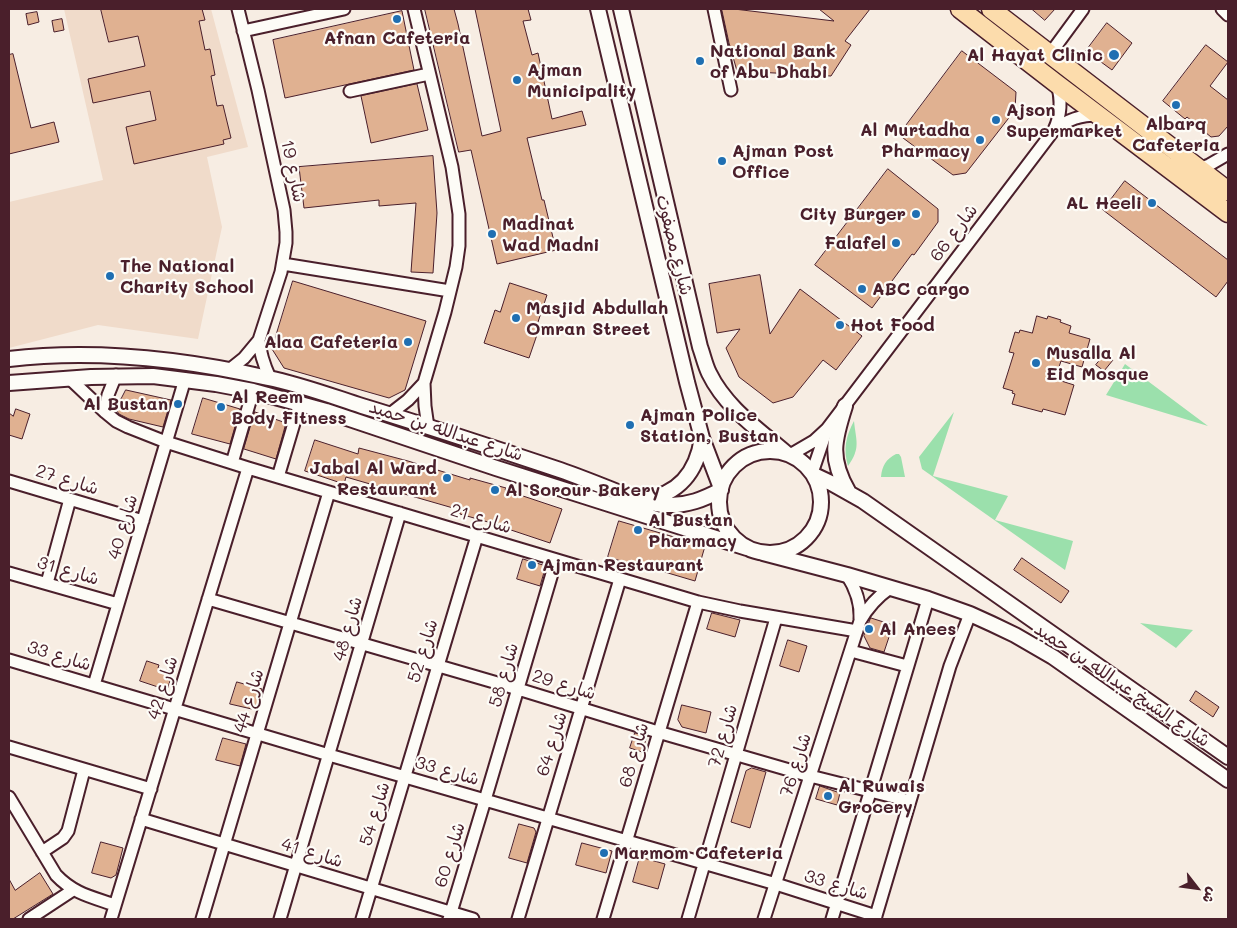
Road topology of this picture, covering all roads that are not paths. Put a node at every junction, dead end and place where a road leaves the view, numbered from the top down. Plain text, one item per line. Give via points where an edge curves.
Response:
1 (238, 9) edge
2 (344, 9) edge
3 (414, 9) edge
4 (598, 9) edge
5 (621, 9) edge
6 (714, 9) edge
7 (960, 9) edge
8 (991, 9) edge
9 (1083, 9) edge
10 (1222, 9) edge
11 (1228, 15) edge
12 (243, 31) junction
13 (1050, 54) junction
14 (429, 74) junction
15 (1057, 84) junction
16 (731, 90) dead end
17 (350, 91) dead end
18 (1098, 115) junction
19 (1054, 130) junction
20 (1228, 154) edge
21 (1199, 169) junction
22 (1228, 186) edge
23 (1228, 213) edge
24 (283, 264) junction
25 (450, 291) junction
26 (259, 340) junction
27 (49, 356) junction
28 (9, 359) edge
29 (229, 370) junction
30 (116, 375) junction
31 (69, 378) junction
32 (270, 378) junction
33 (50, 379) junction
34 (185, 379) junction
35 (9, 383) edge
36 (424, 383) junction
37 (252, 392) junction
38 (300, 403) junction
39 (845, 406) junction
40 (105, 412) junction
41 (390, 414) junction
42 (428, 427) junction
43 (827, 429) junction
44 (702, 438) junction
45 (166, 442) junction
46 (788, 455) junction
47 (232, 462) junction
48 (248, 468) junction
49 (813, 474) junction
50 (278, 477) junction
51 (9, 481) edge
52 (721, 489) junction
53 (848, 491) junction
54 (329, 492) junction
55 (70, 499) junction
56 (639, 500) junction
57 (400, 513) junction
58 (143, 521) junction
59 (477, 536) junction
60 (746, 548) junction
61 (763, 553) junction
62 (556, 560) junction
63 (9, 573) edge
64 (846, 575) junction
65 (620, 579) junction
66 (46, 583) junction
67 (890, 588) junction
68 (208, 599) junction
69 (928, 599) junction
70 (698, 602) junction
71 (118, 604) junction
72 (970, 614) junction
73 (776, 618) junction
74 (290, 623) junction
75 (859, 626) junction
76 (362, 644) junction
77 (851, 651) junction
78 (9, 660) edge
79 (437, 666) junction
80 (907, 666) junction
81 (94, 685) junction
82 (518, 689) junction
83 (1152, 704) junction
84 (581, 708) junction
85 (175, 709) junction
86 (1141, 720) junction
87 (658, 732) junction
88 (257, 734) junction
89 (9, 747) edge
90 (736, 754) junction
91 (328, 755) junction
92 (1228, 757) edge
93 (84, 770) junction
94 (810, 776) junction
95 (404, 777) junction
96 (1228, 780) edge
97 (151, 789) junction
98 (870, 791) junction
99 (10, 800) edge
100 (485, 800) junction
101 (910, 801) junction
102 (548, 818) junction
103 (141, 820) junction
104 (627, 841) junction
105 (224, 844) junction
106 (42, 852) junction
107 (704, 864) junction
108 (296, 866) junction
109 (776, 884) junction
110 (371, 889) junction
111 (73, 890) junction
112 (837, 904) junction
113 (116, 905) junction
114 (450, 916) edge
115 (876, 918) edge
116 (29, 919) edge
117 (111, 919) edge
118 (202, 919) edge
119 (280, 919) edge
120 (362, 919) edge
121 (473, 919) edge
122 (518, 919) edge
123 (603, 919) edge
124 (688, 919) edge
125 (764, 919) edge
126 (832, 919) edge

1 - 12 street, شارع 19
2 - 12 street
3 - 14 street
4 - 44 street, شارع مصفوت
5 - 46 street, شارع مصفوت via 708,372 735,410
6 - 16 street
7 - 15 main road
8 - 13 main road
9 - 13 street
10 - 11 street
12 - 24 street, شارع 19 via 284,210
13 - 21 main road
14 - 17 street
14 - 25 street via 452,166 459,210 459,246
15 - 18 main road
15 - 19 street, شارع 66 via 1060,107
18 - 19 street, شارع 66 via 1079,117
18 - 23 main road
19 - 39 street, شارع 66
20 - 21 street
21 - 22 main road
24 - 25 street
24 - 26 street, شارع 19
25 - 36 street
26 - 29 street, شارع 19
26 - 32 street, شارع 19 via 262,360
27 - 28 street, شارع عبدالله بن حميد
27 - 29 street, شارع عبدالله بن حميد via 115,356
27 - 33 street via 57,364 55,375
29 - 32 street, شارع عبدالله بن حميد
30 - 31 street, شارع عبدالله بن حميد
30 - 34 street, شارع عبدالله بن حميد
30 - 40 street
31 - 33 street, شارع عبدالله بن حميد
31 - 40 street, شارع 21
32 - 41 street, شارع عبدالله بن حميد
33 - 35 street, شارع عبدالله بن حميد
34 - 37 street, شارع عبدالله بن حميد
34 - 45 street, شارع 40
36 - 41 street
36 - 42 street
37 - 38 street, شارع عبدالله بن حميد
37 - 47 street
38 - 50 street
38 - 60 street, شارع عبدالله بن حميد
39 - 43 street, شارع 66
39 - 53 street via 837,430 835,455 841,480
40 - 45 street, شارع 21 via 128,427
41 - 42 street, شارع عبدالله بن حميد
42 - 56 street, شارع عبدالله بن حميد via 562,470
43 - 46 street, شارع 66 via 814,441
43 - 49 street, شارع 66
44 - 52 street, شارع مصفوت
44 - 56 street via 695,464 678,486 653,498
45 - 47 street, شارع 21
45 - 58 street, شارع 40
46 - 49 street via 806,465
46 - 52 street via 760,452 747,457 727,476
47 - 48 street, شارع 21
48 - 50 street, شارع 21
48 - 68 street, شارع 42
49 - 53 street, شارع الشيخ عبدالله بن حميد
49 - 61 street via 820,489 821,503 813,530 791,549
50 - 54 street, شارع 21
51 - 55 street, شارع 27
52 - 56 street, شارع عبدالله بن حميد via 708,497 681,505 667,506
52 - 60 street via 720,507 724,523 733,538
53 - 83 street, شارع الشيخ عبدالله بن حميد
54 - 57 street, شارع 21
54 - 74 street, شارع 44
55 - 58 street, شارع 27
55 - 66 street
57 - 59 street, شارع 21
57 - 76 street, شارع 48
58 - 71 street, شارع 40
59 - 62 street, شارع 21
59 - 79 street, شارع 52
60 - 61 street
61 - 64 street, شارع الشيخ عبدالله بن حميد
62 - 65 street, شارع 21
62 - 82 street, شارع 58
63 - 66 street, شارع 31
64 - 67 street, شارع الشيخ عبدالله بن حميد
64 - 75 street, شارع 76 via 856,592
65 - 70 street, شارع 21
65 - 84 street, شارع 64
66 - 71 street, شارع 31
67 - 69 street, شارع الشيخ عبدالله بن حميد
67 - 75 street, شارع 76 via 873,602
68 - 74 street, شارع 29
68 - 85 street, شارع 42
69 - 72 street, شارع الشيخ عبدالله بن حميد
69 - 80 street
70 - 73 street, شارع 21
70 - 87 street, شارع 68
71 - 81 street, شارع 40
72 - 86 street, شارع الشيخ عبدالله بن حميد via 1053,657
72 - 101 street via 953,657
73 - 75 street, شارع 21
73 - 90 street, شارع 72
74 - 76 street, شارع 29
74 - 88 street, شارع 44
75 - 77 street, شارع 76
76 - 79 street, شارع 29
76 - 91 street, شارع 48
77 - 80 street
77 - 94 street, شارع 76
78 - 81 street, شارع 33
79 - 82 street, شارع 29
79 - 95 street, شارع 52
80 - 98 street
81 - 85 street, شارع 33
82 - 84 street, شارع 29
82 - 100 street, شارع 58
83 - 86 street via 1144,707
83 - 92 street, شارع الشيخ عبدالله بن حميد
84 - 87 street, شارع 29
84 - 102 street, شارع 64
85 - 88 street, شارع 33
85 - 97 street, شارع 42
86 - 96 street, شارع الشيخ عبدالله بن حميد
87 - 90 street, شارع 29
87 - 104 street, شارع 68
88 - 91 street, شارع 33
88 - 105 street, شارع 44
89 - 93 street
90 - 94 street, شارع 29
90 - 107 street, شارع 72
91 - 95 street, شارع 33
91 - 108 street, شارع 48
93 - 97 street
93 - 106 street via 68,831
94 - 98 street, شارع 29
94 - 109 street, شارع 76
95 - 100 street, شارع 33
95 - 110 street, شارع 54
97 - 103 street, شارع 42
98 - 101 street, شارع 29
98 - 112 street
99 - 106 street
100 - 102 street, شارع 33
100 - 114 street, شارع 60
101 - 115 street
102 - 104 street, شارع 33
102 - 122 street, شارع 64
103 - 105 street, شارع 41
103 - 113 street, شارع 42
104 - 107 street, شارع 33
104 - 123 street, شارع 68
105 - 108 street, شارع 41
105 - 118 street, شارع 44
106 - 111 street via 56,875
107 - 109 street, شارع 33
107 - 124 street, شارع 72
108 - 110 street, شارع 41
108 - 119 street, شارع 48
109 - 112 street, شارع 33
109 - 125 street, شارع 76
110 - 114 street, شارع 41
110 - 120 street, شارع 54
111 - 113 street
111 - 116 street
112 - 115 street, شارع 33
112 - 126 street
113 - 117 street, شارع 42
114 - 121 street, شارع 41

